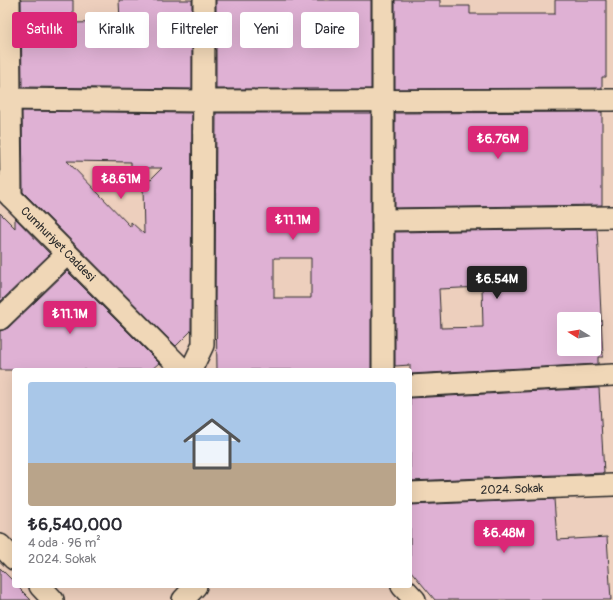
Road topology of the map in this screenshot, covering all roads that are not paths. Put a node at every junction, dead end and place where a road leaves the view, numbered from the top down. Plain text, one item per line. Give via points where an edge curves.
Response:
1 (10, 0) edge
2 (204, 0) edge
3 (383, 0) edge
4 (5, 99) edge
5 (382, 100) junction
6 (613, 100) edge
7 (203, 101) junction
8 (5, 192) edge
9 (613, 217) edge
10 (383, 220) junction
11 (67, 254) junction
12 (0, 319) edge
13 (181, 368) edge
14 (192, 368) edge
15 (383, 368) edge
16 (613, 375) edge
17 (412, 386) edge
18 (613, 485) edge
19 (412, 493) edge
20 (42, 588) edge
21 (194, 588) edge
22 (404, 588) edge
23 (53, 600) edge
24 (183, 600) edge
25 (415, 600) edge

1 - 4 street
2 - 7 street
3 - 5 street
4 - 7 street
4 - 8 street
5 - 6 street
5 - 7 street
5 - 10 street
7 - 14 street via 203,345
8 - 11 street, Cumhuriyet Caddesi
9 - 10 street
10 - 15 street
11 - 12 street
11 - 13 street, Cumhuriyet Caddesi
16 - 17 street
18 - 19 street, 2024. Sokak
20 - 23 street
21 - 24 street
22 - 25 street

